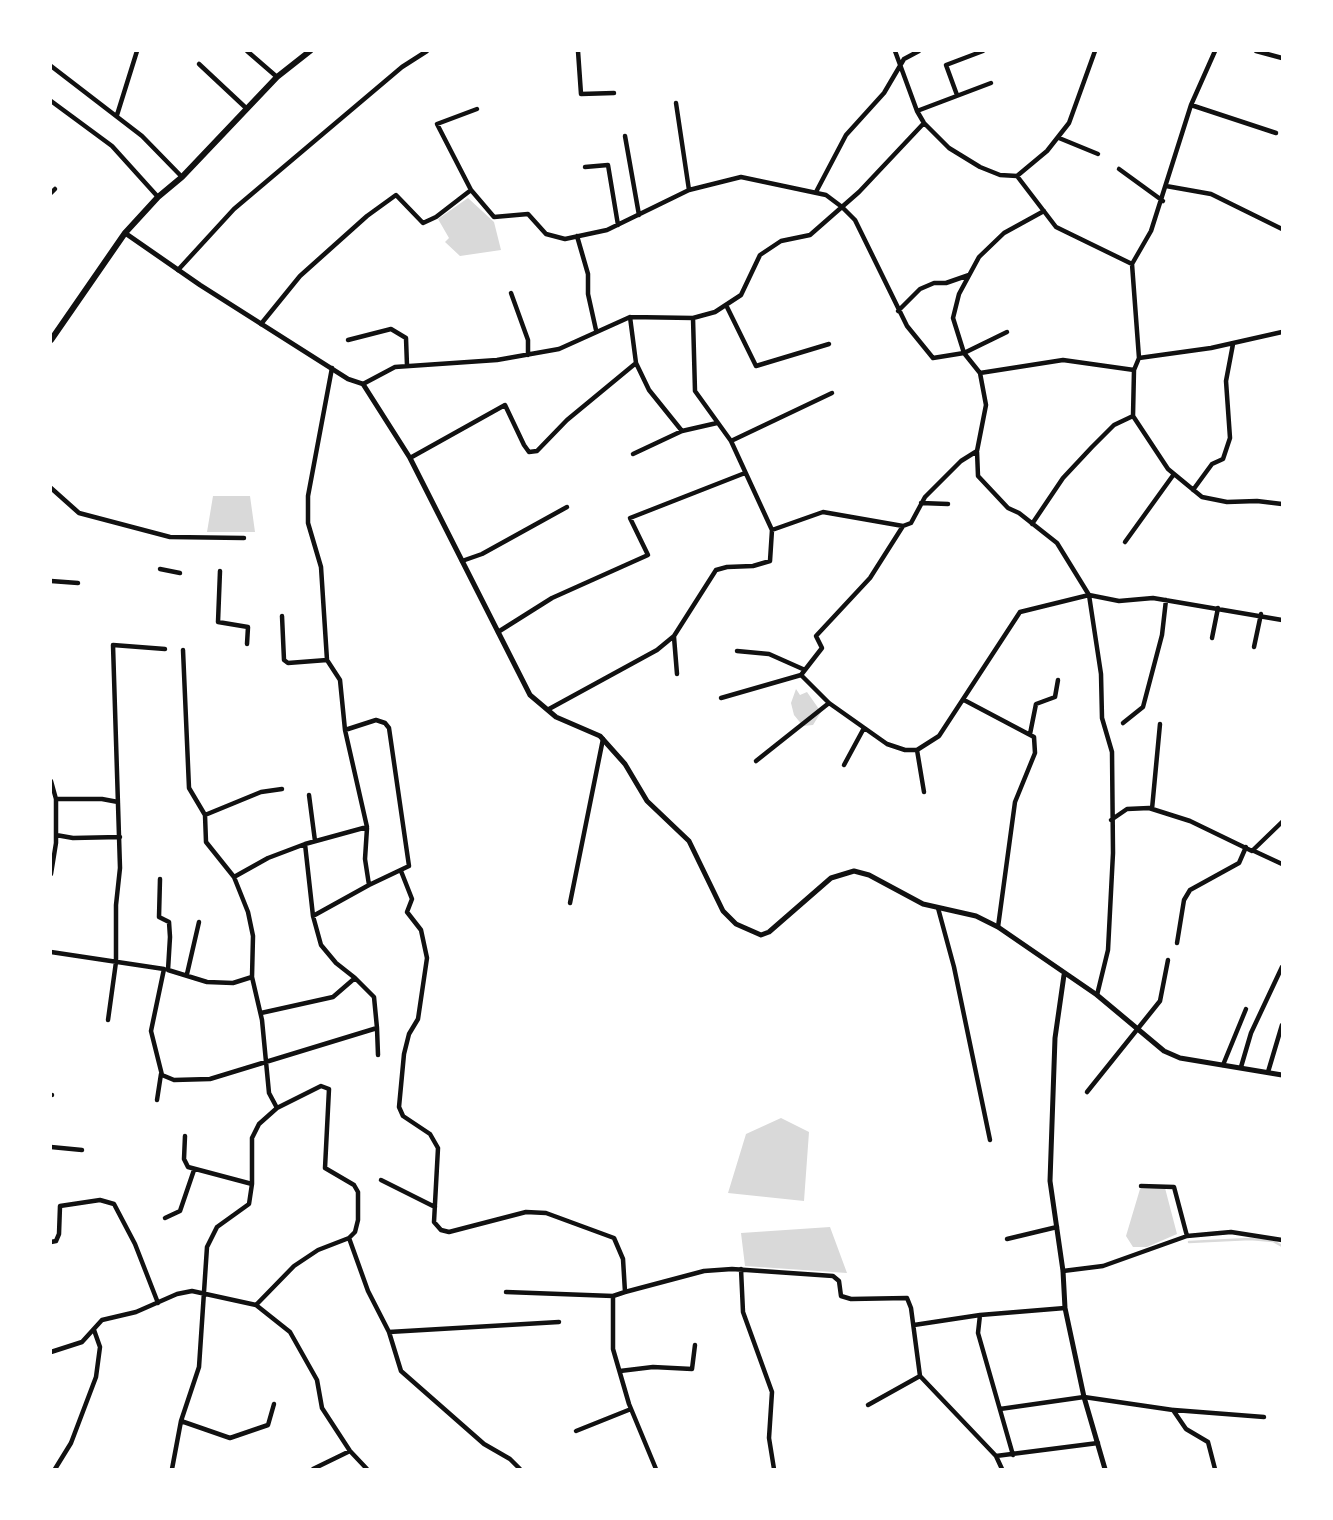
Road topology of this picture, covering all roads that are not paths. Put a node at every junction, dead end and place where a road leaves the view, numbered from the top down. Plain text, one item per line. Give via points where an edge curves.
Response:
1 (137, 51) edge
2 (247, 51) edge
3 (310, 51) edge
4 (427, 51) edge
5 (578, 51) edge
6 (895, 51) edge
7 (919, 51) edge
8 (983, 51) edge
9 (1095, 51) edge
10 (1216, 51) edge
11 (1256, 51) edge
12 (1282, 58) edge
13 (901, 63) junction
14 (199, 64) dead end
15 (51, 66) edge
16 (277, 77) junction
17 (991, 83) dead end
18 (614, 93) dead end
19 (957, 95) junction
20 (51, 101) edge
21 (676, 103) dead end
22 (1191, 105) junction
23 (246, 108) junction
24 (477, 109) dead end
25 (917, 111) junction
26 (117, 115) junction
27 (924, 123) junction
28 (1276, 133) dead end
29 (625, 136) dead end
30 (1059, 138) junction
31 (1098, 154) dead end
32 (585, 167) dead end
33 (1119, 169) dead end
34 (1017, 176) junction
35 (182, 177) junction
36 (1167, 186) junction
37 (471, 190) junction
38 (689, 190) junction
39 (816, 192) junction
40 (158, 197) junction
41 (1163, 201) junction
42 (842, 207) junction
43 (1044, 211) junction
44 (639, 215) junction
45 (618, 225) junction
46 (1282, 229) edge
47 (125, 233) junction
48 (577, 236) junction
49 (1132, 264) junction
50 (178, 270) junction
51 (970, 275) junction
52 (511, 293) dead end
53 (727, 307) junction
54 (898, 312) junction
55 (630, 317) junction
56 (693, 318) junction
57 (261, 324) junction
58 (596, 330) junction
59 (1007, 332) dead end
60 (1282, 332) edge
61 (51, 340) edge
62 (348, 340) dead end
63 (829, 344) dead end
64 (1233, 344) junction
65 (964, 353) junction
66 (528, 355) junction
67 (1139, 358) junction
68 (636, 363) junction
69 (407, 366) junction
70 (333, 368) junction
71 (1134, 370) junction
72 (979, 373) junction
73 (363, 384) junction
74 (832, 393) dead end
75 (1133, 416) junction
76 (717, 423) junction
77 (682, 431) junction
78 (731, 441) junction
79 (977, 451) junction
80 (633, 454) dead end
81 (410, 458) junction
82 (745, 473) junction
83 (1174, 474) junction
84 (51, 488) edge
85 (1193, 490) junction
86 (920, 503) junction
87 (948, 504) dead end
88 (1282, 505) edge
89 (567, 507) dead end
90 (1032, 524) junction
91 (903, 526) junction
92 (772, 530) junction
93 (244, 538) dead end
94 (1125, 542) dead end
95 (461, 561) junction
96 (160, 569) dead end
97 (220, 571) dead end
98 (180, 573) dead end
99 (51, 581) edge
100 (78, 583) dead end
101 (1088, 595) junction
102 (1166, 600) junction
103 (1219, 608) junction
104 (1261, 614) junction
105 (282, 616) dead end
106 (1282, 620) edge
107 (498, 632) junction
108 (674, 636) junction
109 (1212, 638) dead end
110 (247, 644) dead end
111 (1254, 647) dead end
112 (165, 649) dead end
113 (183, 650) dead end
114 (737, 651) dead end
115 (327, 660) junction
116 (803, 672) junction
117 (677, 674) dead end
118 (1058, 680) dead end
119 (720, 698) dead end
120 (964, 700) junction
121 (829, 703) junction
122 (549, 709) junction
123 (1123, 723) dead end
124 (1160, 724) dead end
125 (864, 728) junction
126 (345, 730) junction
127 (1030, 734) junction
128 (603, 739) junction
129 (918, 750) junction
130 (756, 761) dead end
131 (844, 765) dead end
132 (51, 781) edge
133 (282, 789) dead end
134 (924, 792) dead end
135 (309, 795) dead end
136 (56, 799) junction
137 (118, 802) junction
138 (1152, 809) junction
139 (205, 815) junction
140 (1111, 820) junction
141 (1282, 822) edge
142 (367, 827) junction
143 (56, 835) junction
144 (120, 837) junction
145 (315, 841) junction
146 (53, 843) edge
147 (305, 844) junction
148 (1246, 848) junction
149 (1254, 851) junction
150 (1282, 864) edge
151 (401, 871) junction
152 (51, 874) edge
153 (234, 877) junction
154 (160, 879) dead end
155 (369, 885) junction
156 (570, 903) dead end
157 (937, 907) junction
158 (313, 916) junction
159 (199, 922) dead end
160 (998, 927) junction
161 (1177, 943) dead end
162 (51, 952) edge
163 (1168, 960) dead end
164 (116, 962) junction
165 (1282, 967) edge
166 (166, 970) junction
167 (187, 974) junction
168 (1064, 975) junction
169 (252, 977) junction
170 (355, 978) junction
171 (1097, 995) junction
172 (1246, 1009) dead end
173 (261, 1013) junction
174 (108, 1020) dead end
175 (1282, 1025) edge
176 (377, 1028) junction
177 (1138, 1030) junction
178 (378, 1055) dead end
179 (267, 1062) junction
180 (1223, 1065) junction
181 (1241, 1068) junction
182 (1268, 1072) junction
183 (161, 1073) junction
184 (1282, 1075) edge
185 (1087, 1091) dead end
186 (157, 1100) dead end
187 (278, 1108) junction
188 (185, 1136) dead end
189 (990, 1140) dead end
190 (51, 1147) edge
191 (82, 1150) dead end
192 (194, 1170) junction
193 (381, 1180) dead end
194 (252, 1184) junction
195 (1141, 1186) dead end
196 (60, 1206) junction
197 (435, 1206) junction
198 (51, 1207) edge
199 (165, 1218) dead end
200 (1057, 1227) junction
201 (1187, 1236) junction
202 (349, 1238) junction
203 (1007, 1239) dead end
204 (1282, 1240) edge
205 (51, 1242) edge
206 (741, 1269) junction
207 (1063, 1271) junction
208 (506, 1292) dead end
209 (625, 1292) junction
210 (203, 1293) junction
211 (613, 1296) junction
212 (158, 1303) junction
213 (256, 1305) junction
214 (1065, 1308) junction
215 (980, 1315) junction
216 (559, 1322) dead end
217 (914, 1325) junction
218 (94, 1330) junction
219 (389, 1332) junction
220 (695, 1345) dead end
221 (51, 1352) edge
222 (620, 1371) junction
223 (920, 1376) junction
224 (1084, 1397) junction
225 (274, 1405) dead end
226 (868, 1405) dead end
227 (631, 1409) junction
228 (1000, 1409) junction
229 (1173, 1410) junction
230 (1264, 1417) dead end
231 (181, 1421) junction
232 (576, 1431) dead end
233 (1098, 1443) junction
234 (350, 1451) junction
235 (1013, 1455) junction
236 (996, 1456) junction
237 (327, 1462) junction
238 (55, 1469) edge
239 (172, 1469) edge
240 (313, 1469) edge
241 (329, 1469) edge
242 (367, 1469) edge
243 (520, 1469) edge
244 (656, 1469) edge
245 (774, 1469) edge
246 (1002, 1469) edge
247 (1105, 1469) edge
248 (1215, 1469) edge

1 - 26 street
2 - 16 street
3 - 16 main road
4 - 50 street via 234,209
5 - 18 street via 581,94
6 - 13 street
7 - 13 street
8 - 19 street via 946,65
9 - 30 street
10 - 22 street
11 - 12 street
13 - 25 street
13 - 39 street via 884,93 846,135
14 - 23 street
15 - 26 street
16 - 23 main road
17 - 19 street
19 - 25 street
20 - 40 street via 112,146
21 - 38 street
22 - 28 street
22 - 36 street
23 - 35 main road
24 - 37 street via 437,124
25 - 27 street
26 - 35 street
27 - 34 street via 949,148 979,167
27 - 42 street
29 - 44 street
30 - 31 street
30 - 34 street
32 - 45 street via 608,165
33 - 41 street
34 - 43 street
35 - 40 main road
36 - 41 street
36 - 46 street via 1211,194
37 - 48 street via 495,217 528,214 555,239
37 - 57 street via 423,223 396,195 387,199 300,276
38 - 39 street via 741,177
38 - 44 street
39 - 42 street
40 - 47 main road
41 - 49 street
42 - 53 street via 810,234 781,241 760,255 741,295
42 - 54 street via 855,220
43 - 49 street via 1056,227
43 - 51 street via 1004,233 979,257
44 - 45 street
45 - 48 street
47 - 50 street
47 - 61 main road
48 - 58 street
49 - 67 street
50 - 57 street
51 - 54 street via 920,289
51 - 65 street via 953,318
52 - 66 street via 528,340
53 - 56 street
53 - 63 street via 756,366
54 - 65 street via 933,358
55 - 56 street
55 - 58 street
55 - 68 street
56 - 76 street via 695,391
57 - 70 street
58 - 66 street via 577,343
59 - 65 street
60 - 64 street
62 - 69 street via 391,329 406,338
64 - 67 street
64 - 85 street via 1226,381 1230,438 1223,460 1212,464
65 - 72 street
66 - 69 street
67 - 71 street
68 - 77 street via 649,390
68 - 81 street via 567,420 537,452 529,452 524,445 505,405
69 - 73 street via 395,367
70 - 73 street
70 - 115 street via 308,496 308,523 321,567
71 - 72 street via 1063,360
71 - 75 street
72 - 79 street via 986,405
73 - 81 street
74 - 78 street
75 - 83 street
75 - 90 street via 1114,425 1063,478
76 - 77 street
76 - 78 street
77 - 80 street
78 - 82 street
79 - 86 street
79 - 90 street via 978,476 1008,508
81 - 95 street
82 - 92 street
82 - 107 street via 630,518 648,555 552,598
83 - 85 street
83 - 94 street
84 - 93 street via 79,513 170,537
85 - 88 street via 1202,497 1227,502
86 - 87 street
86 - 91 street via 911,523
89 - 95 street
90 - 101 street via 1057,543
91 - 92 street via 823,512
91 - 116 street via 870,578 816,636 822,648
92 - 108 street via 770,561 716,570
95 - 107 street
96 - 98 street
97 - 110 street via 218,622 248,627
99 - 100 street
101 - 102 street via 1119,601
101 - 120 street via 1020,612
101 - 140 street via 1101,674 1102,718 1112,752
102 - 103 street
102 - 123 street via 1143,708
103 - 104 street
103 - 109 street
104 - 106 street
104 - 111 street
105 - 115 street via 284,660
107 - 122 street via 530,695
108 - 117 street
108 - 122 street via 657,650
112 - 137 street via 113,645
113 - 139 street via 188,777
114 - 116 street via 769,654
115 - 126 street via 340,680
116 - 119 street
116 - 121 street
118 - 127 street via 1055,697 1036,704
120 - 127 street
120 - 129 street via 939,736
121 - 125 street
121 - 130 street
122 - 128 street via 556,717
124 - 138 street
125 - 129 street via 887,744
125 - 131 street
126 - 142 street
126 - 151 street via 376,720 389,728 409,866
127 - 160 street via 1035,753 1015,802
128 - 156 street
128 - 157 street via 647,801 688,841 723,911 747,930 761,935 769,932 831,878 854,871
129 - 134 street
132 - 136 street
133 - 139 street via 243,798
135 - 145 street
136 - 137 street
136 - 143 street
137 - 144 street
138 - 140 street via 1127,809
138 - 148 street
139 - 153 street via 206,842
140 - 171 street via 1108,950
141 - 149 street
142 - 145 street
142 - 155 street
143 - 144 street
143 - 146 street
144 - 164 street
145 - 147 street
146 - 152 street
147 - 153 street
147 - 158 street
148 - 149 street
148 - 161 street via 1239,863 1190,890
149 - 150 street
151 - 155 street
151 - 197 street via 412,899 407,912 421,930 427,958 418,1020 404,1054 399,1107 403,1116 430,1134 438,1148
153 - 169 street via 253,936
154 - 166 street via 159,917 169,922 170,937
155 - 158 street
157 - 160 street via 976,916
157 - 189 street
158 - 170 street via 321,945
159 - 167 street
160 - 168 street
162 - 164 street
163 - 177 street via 1160,1001
164 - 166 street
164 - 174 street
165 - 181 street via 1251,1033
166 - 167 street
166 - 183 street via 151,1031
167 - 169 street via 220,983
168 - 171 street
168 - 200 street via 1055,1038 1051,1168
169 - 173 street
170 - 173 street via 333,997
170 - 176 street via 374,997
171 - 177 street
172 - 180 street
173 - 179 street
175 - 182 street
176 - 178 street
176 - 179 street
177 - 180 street via 1180,1058
177 - 185 street
179 - 183 street via 210,1079 174,1080
179 - 187 street via 270,1093
180 - 181 street
181 - 182 street
182 - 184 street
183 - 186 street
187 - 194 street via 251,1138
187 - 202 street via 321,1086 329,1089 325,1168 355,1185 358,1192 358,1220
188 - 192 street via 184,1159
190 - 191 street
192 - 194 street
192 - 199 street via 180,1211
193 - 197 street
194 - 210 street via 249,1204 217,1227 207,1247
195 - 201 street via 1174,1187
196 - 198 street
196 - 205 street via 59,1234
196 - 212 street via 100,1200 114,1204
197 - 209 street via 434,1222 444,1232 526,1212 565,1218 614,1238 623,1259
200 - 203 street
200 - 207 street
201 - 204 street via 1231,1233
201 - 207 street via 1103,1266
202 - 213 street via 294,1266
202 - 219 street
206 - 209 street via 704,1270
206 - 217 street via 833,1276 839,1281 841,1296 851,1299 903,1296 909,1301
206 - 245 street via 743,1312 772,1392 769,1438
207 - 214 street
208 - 211 street
209 - 211 street
210 - 212 street via 177,1294
210 - 213 street
210 - 231 street via 199,1367
211 - 222 street via 613,1349
212 - 218 street via 102,1320
213 - 234 street via 290,1332 317,1380 322,1408
214 - 215 street
214 - 224 street
215 - 217 street
215 - 228 street via 978,1333
216 - 219 street
217 - 223 street
218 - 221 street via 70,1348
218 - 238 street via 100,1347 96,1377 71,1443
219 - 243 street via 407,1378
220 - 222 street via 692,1369
222 - 227 street
223 - 226 street
223 - 236 street
224 - 228 street
224 - 229 street
224 - 233 street
225 - 231 street via 268,1425 230,1438
227 - 232 street
227 - 244 street
228 - 235 street
229 - 230 street
229 - 248 street via 1186,1429 1208,1442
231 - 239 street
233 - 235 street
233 - 247 street
234 - 237 street
234 - 242 street
235 - 236 street
236 - 246 street
237 - 240 street
237 - 241 street

